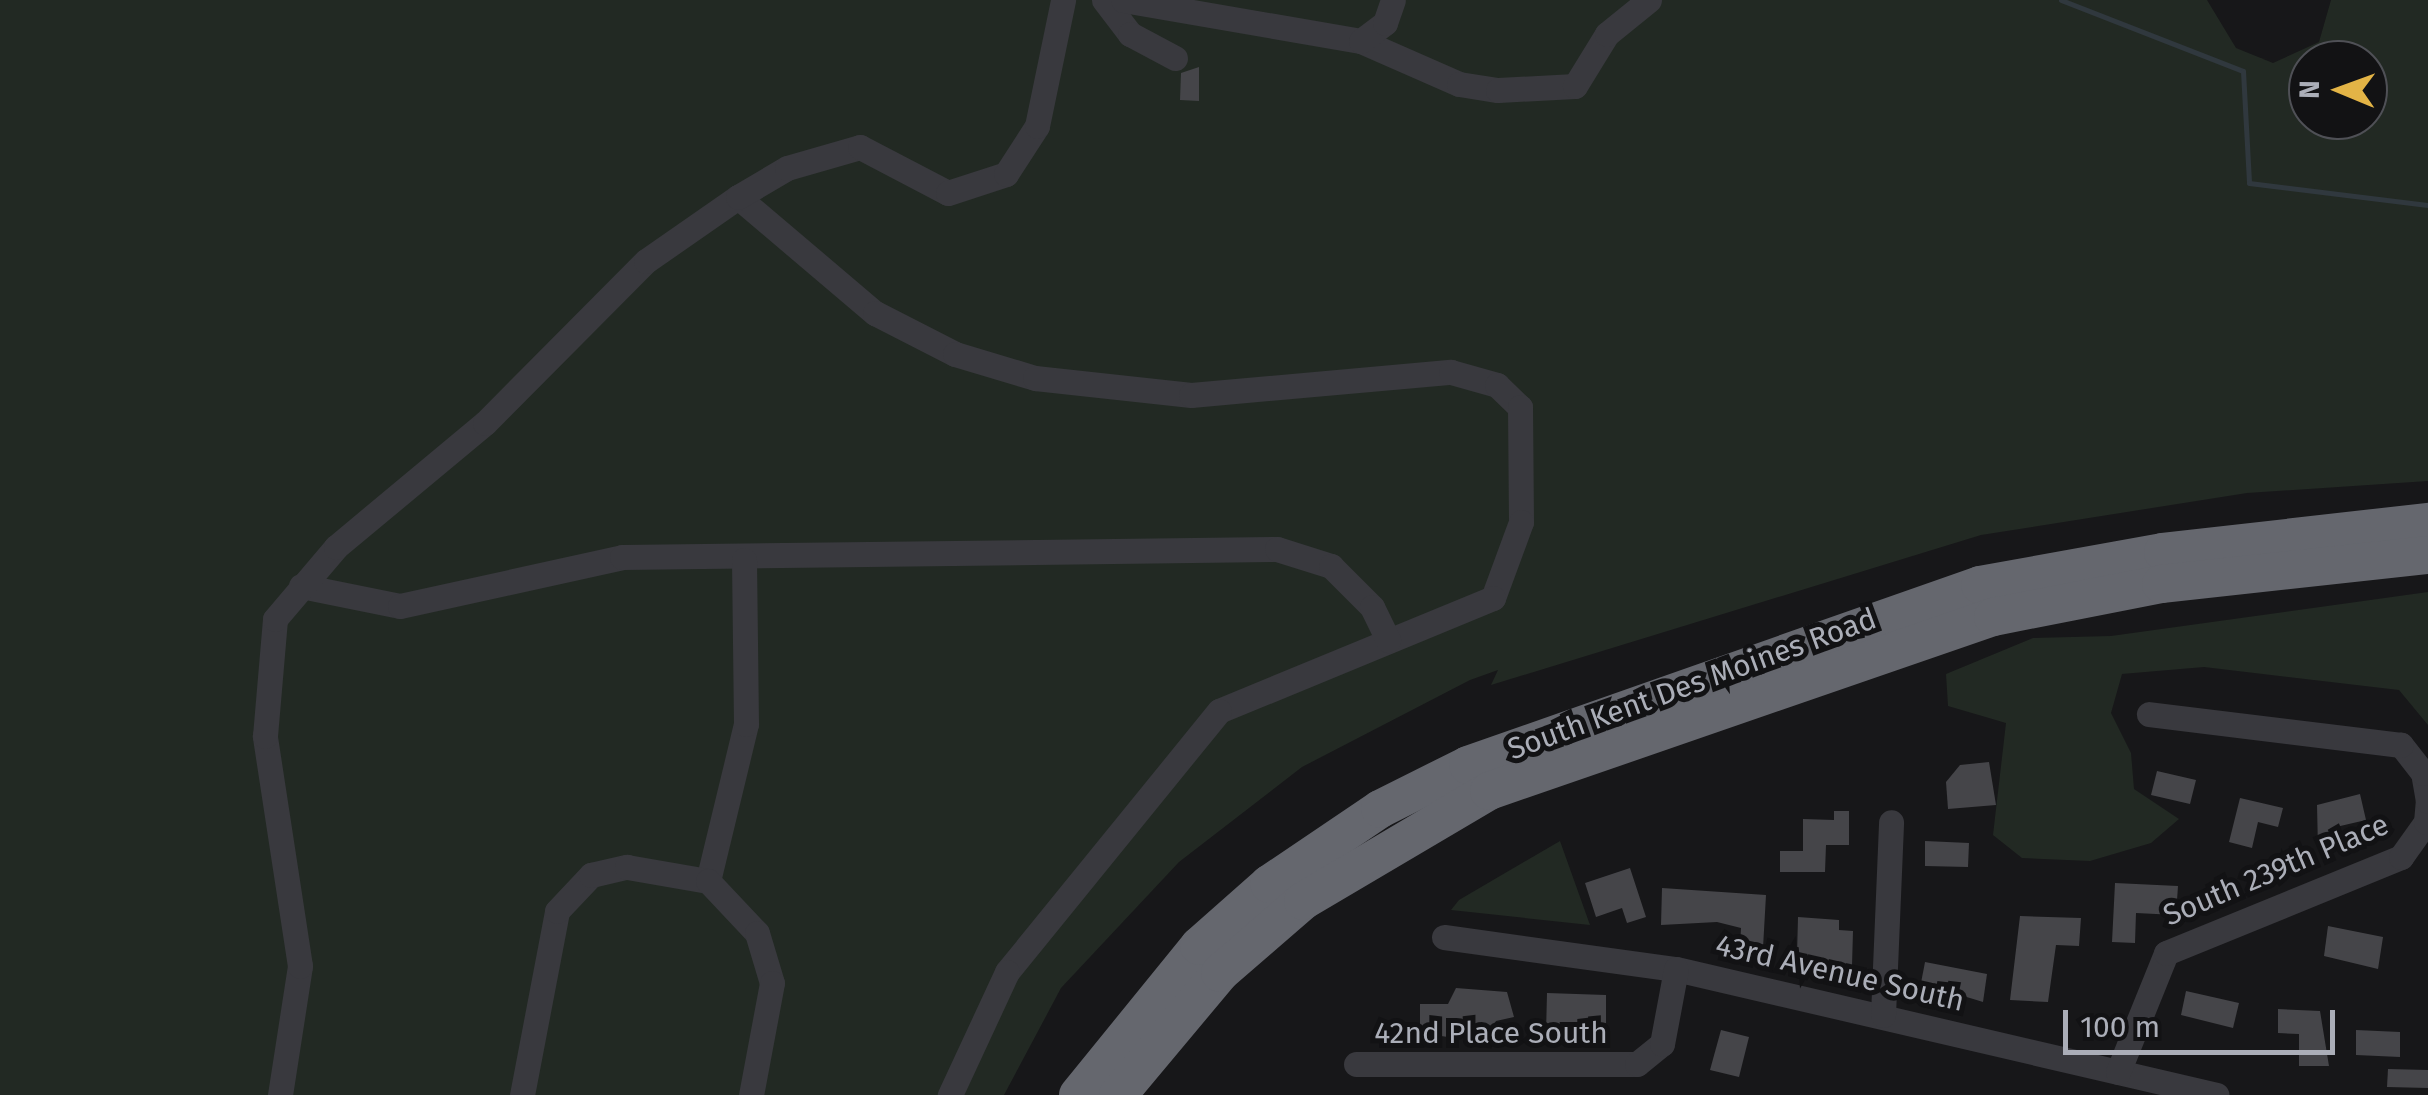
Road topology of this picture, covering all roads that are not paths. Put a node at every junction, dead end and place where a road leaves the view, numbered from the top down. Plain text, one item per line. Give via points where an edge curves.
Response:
1 (1063, 0) edge
2 (1104, 0) edge
3 (1122, 0) edge
4 (1393, 0) edge
5 (1649, 0) edge
6 (1361, 41) junction
7 (1175, 58) dead end
8 (738, 197) junction
9 (2428, 522) edge
10 (2428, 555) edge
11 (744, 560) junction
12 (301, 586) junction
13 (1388, 640) junction
14 (2148, 714) dead end
15 (1891, 822) dead end
16 (708, 881) junction
17 (1444, 937) dead end
18 (1676, 970) junction
19 (1884, 1015) junction
20 (1356, 1064) dead end
21 (2118, 1072) junction
22 (280, 1095) edge
23 (522, 1095) edge
24 (751, 1095) edge
25 (950, 1095) edge
26 (1078, 1095) edge
27 (1118, 1095) edge
28 (2217, 1095) edge

1 - 8 street via 1037,126 993,184 930,188 860,147 787,168
2 - 7 street via 1130,34
3 - 6 street
4 - 6 street via 1385,23
5 - 6 street via 1607,34 1569,89 1476,89
8 - 12 street via 646,260 545,368
8 - 13 street via 876,312 955,354 1035,378 1174,394 1431,373 1497,384 1523,422 1521,522 1502,587
9 - 26 highway, South Kent Des Moines Road via 2163,552 1980,586 1452,772 1349,828 1257,894 1146,1004
10 - 27 highway, South Kent Des Moines Road via 2162,584 1993,617 1489,791 1303,900 1209,985
11 - 12 street via 622,557 400,606
11 - 13 street via 1278,548 1331,566 1372,607
11 - 16 street via 746,724
12 - 22 street via 266,650 265,736 300,966
13 - 25 street via 1219,711 1006,972
14 - 21 street, South 239th Place via 2401,745 2423,772 2428,802 2426,822 2401,857 2172,948 2144,992
15 - 19 street
16 - 23 street via 608,868 565,897 552,924
16 - 24 street via 740,908 770,961
17 - 18 street, 43rd Avenue South
18 - 19 street, 43rd Avenue South
18 - 20 street, 42nd Place South via 1662,1044 1638,1064
19 - 21 street, 43rd Avenue South
21 - 28 street, 43rd Avenue South

